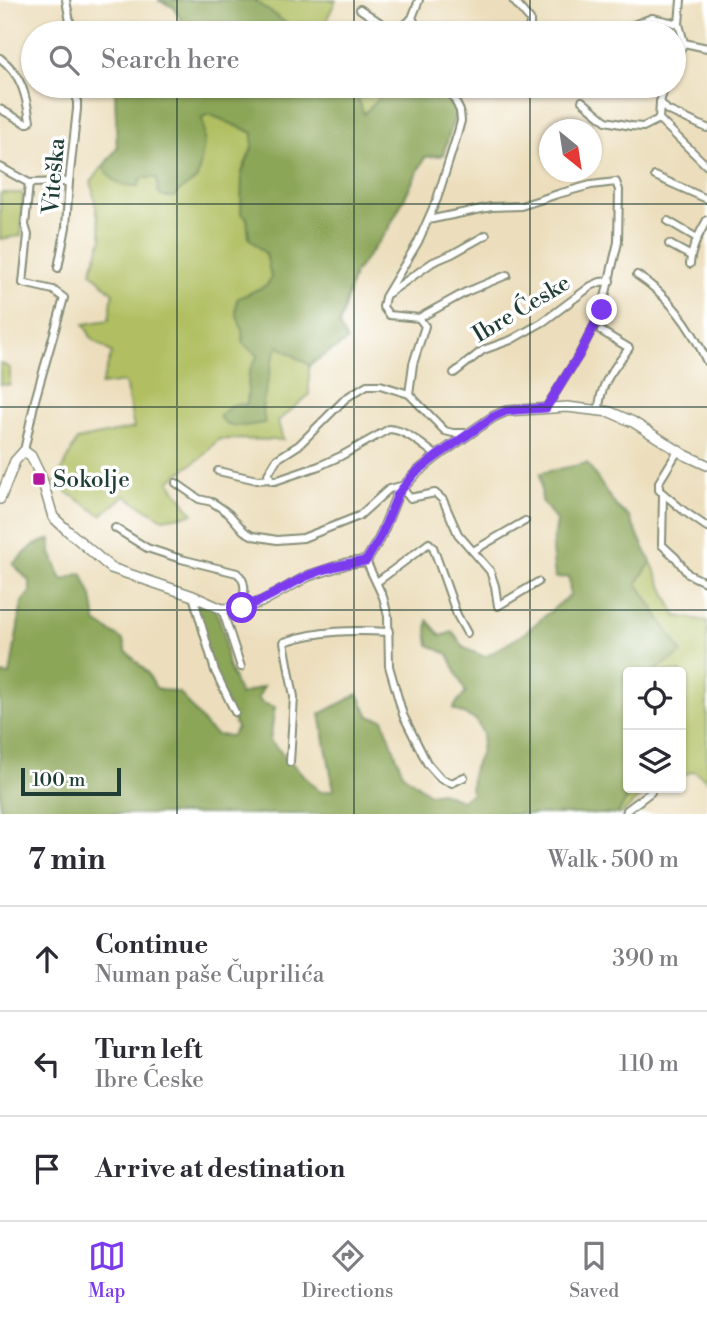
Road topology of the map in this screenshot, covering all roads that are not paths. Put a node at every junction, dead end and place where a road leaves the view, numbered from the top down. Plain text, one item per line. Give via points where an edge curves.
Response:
1 (66, 0) edge
2 (419, 0) edge
3 (513, 0) edge
4 (681, 0) edge
5 (360, 9) dead end
6 (412, 18) junction
7 (70, 21) edge
8 (376, 21) edge
9 (409, 21) edge
10 (414, 21) edge
11 (530, 21) edge
12 (644, 21) edge
13 (668, 21) edge
14 (679, 21) edge
15 (686, 43) edge
16 (707, 48) edge
17 (0, 58) edge
18 (21, 82) edge
19 (25, 98) edge
20 (77, 98) edge
21 (454, 98) edge
22 (661, 98) edge
23 (582, 101) dead end
24 (660, 102) junction
25 (0, 110) edge
26 (659, 119) junction
27 (707, 128) edge
28 (707, 166) edge
29 (0, 167) edge
30 (655, 177) dead end
31 (69, 182) junction
32 (29, 183) junction
33 (707, 199) edge
34 (428, 220) junction
35 (707, 220) edge
36 (668, 221) dead end
37 (486, 235) dead end
38 (697, 238) junction
39 (669, 244) dead end
40 (691, 256) junction
41 (690, 264) dead end
42 (58, 268) dead end
43 (507, 275) dead end
44 (637, 275) dead end
45 (610, 281) junction
46 (385, 296) junction
47 (419, 318) junction
48 (601, 331) dead end
49 (707, 362) edge
50 (454, 373) dead end
51 (409, 394) junction
52 (546, 408) junction
53 (599, 410) junction
54 (470, 432) junction
55 (24, 451) junction
56 (678, 451) junction
57 (437, 456) junction
58 (707, 465) edge
59 (218, 471) dead end
60 (270, 479) junction
61 (176, 483) dead end
62 (405, 485) junction
63 (663, 495) junction
64 (0, 499) edge
65 (526, 521) dead end
66 (707, 527) edge
67 (115, 528) dead end
68 (472, 551) junction
69 (366, 561) junction
70 (377, 582) junction
71 (538, 582) dead end
72 (707, 583) edge
73 (193, 596) junction
74 (242, 608) junction
75 (222, 609) junction
76 (389, 632) junction
77 (467, 633) dead end
78 (241, 667) dead end
79 (235, 712) dead end
80 (290, 762) dead end
81 (464, 777) dead end
82 (649, 793) edge
83 (626, 814) edge

1 - 7 street
2 - 6 street
3 - 11 street
4 - 14 street
5 - 8 street
6 - 9 street
6 - 10 street
12 - 13 street
15 - 16 street
17 - 18 street
19 - 25 street via 29,123
20 - 31 street, Viteška
21 - 34 street via 461,121
22 - 24 street
23 - 26 street via 606,121 643,127
24 - 26 street
24 - 27 street via 667,110
26 - 28 street
29 - 32 street
30 - 33 street
31 - 32 street
31 - 42 street, Viteška
32 - 55 street via 23,283 53,290 64,298
34 - 45 street, Ibre Ćeske via 521,206 616,182 618,242
34 - 46 street
35 - 38 street
36 - 38 street
37 - 46 street via 433,262
38 - 40 street
39 - 40 street
40 - 41 street
43 - 47 street
44 - 49 street via 654,286 684,320
45 - 50 street, Ibre Ćeske via 591,286 543,322 484,350
45 - 52 street, Ibre Ćeske via 597,322
46 - 47 street via 383,307 389,315
47 - 51 street via 425,326
48 - 53 street via 629,348 599,394
51 - 54 street via 445,431
51 - 60 street via 366,385 277,459 269,470
52 - 53 street
52 - 54 street via 506,411
53 - 56 street via 632,422
54 - 57 street
55 - 64 street via 15,461
55 - 73 street via 42,479 53,516 111,568
56 - 58 street
56 - 63 street via 659,482
57 - 60 street via 409,435 389,429 319,466 277,481
57 - 62 street
59 - 60 street
61 - 62 street via 221,508 253,537 277,540 303,538 359,516 389,489
62 - 68 street via 410,498 440,496 458,534
62 - 69 street
63 - 66 street
63 - 72 street via 662,545 688,574
65 - 68 street
67 - 74 street via 147,548 237,573 244,583
68 - 71 street via 492,577 498,606
69 - 70 street
69 - 74 street via 308,576
70 - 76 street
70 - 77 street via 429,542
73 - 75 street
73 - 79 street via 215,671
74 - 75 street
75 - 78 street
76 - 80 street via 325,632 285,642 294,697
76 - 81 street via 389,666 397,695 427,763 441,779 452,783
82 - 83 street

